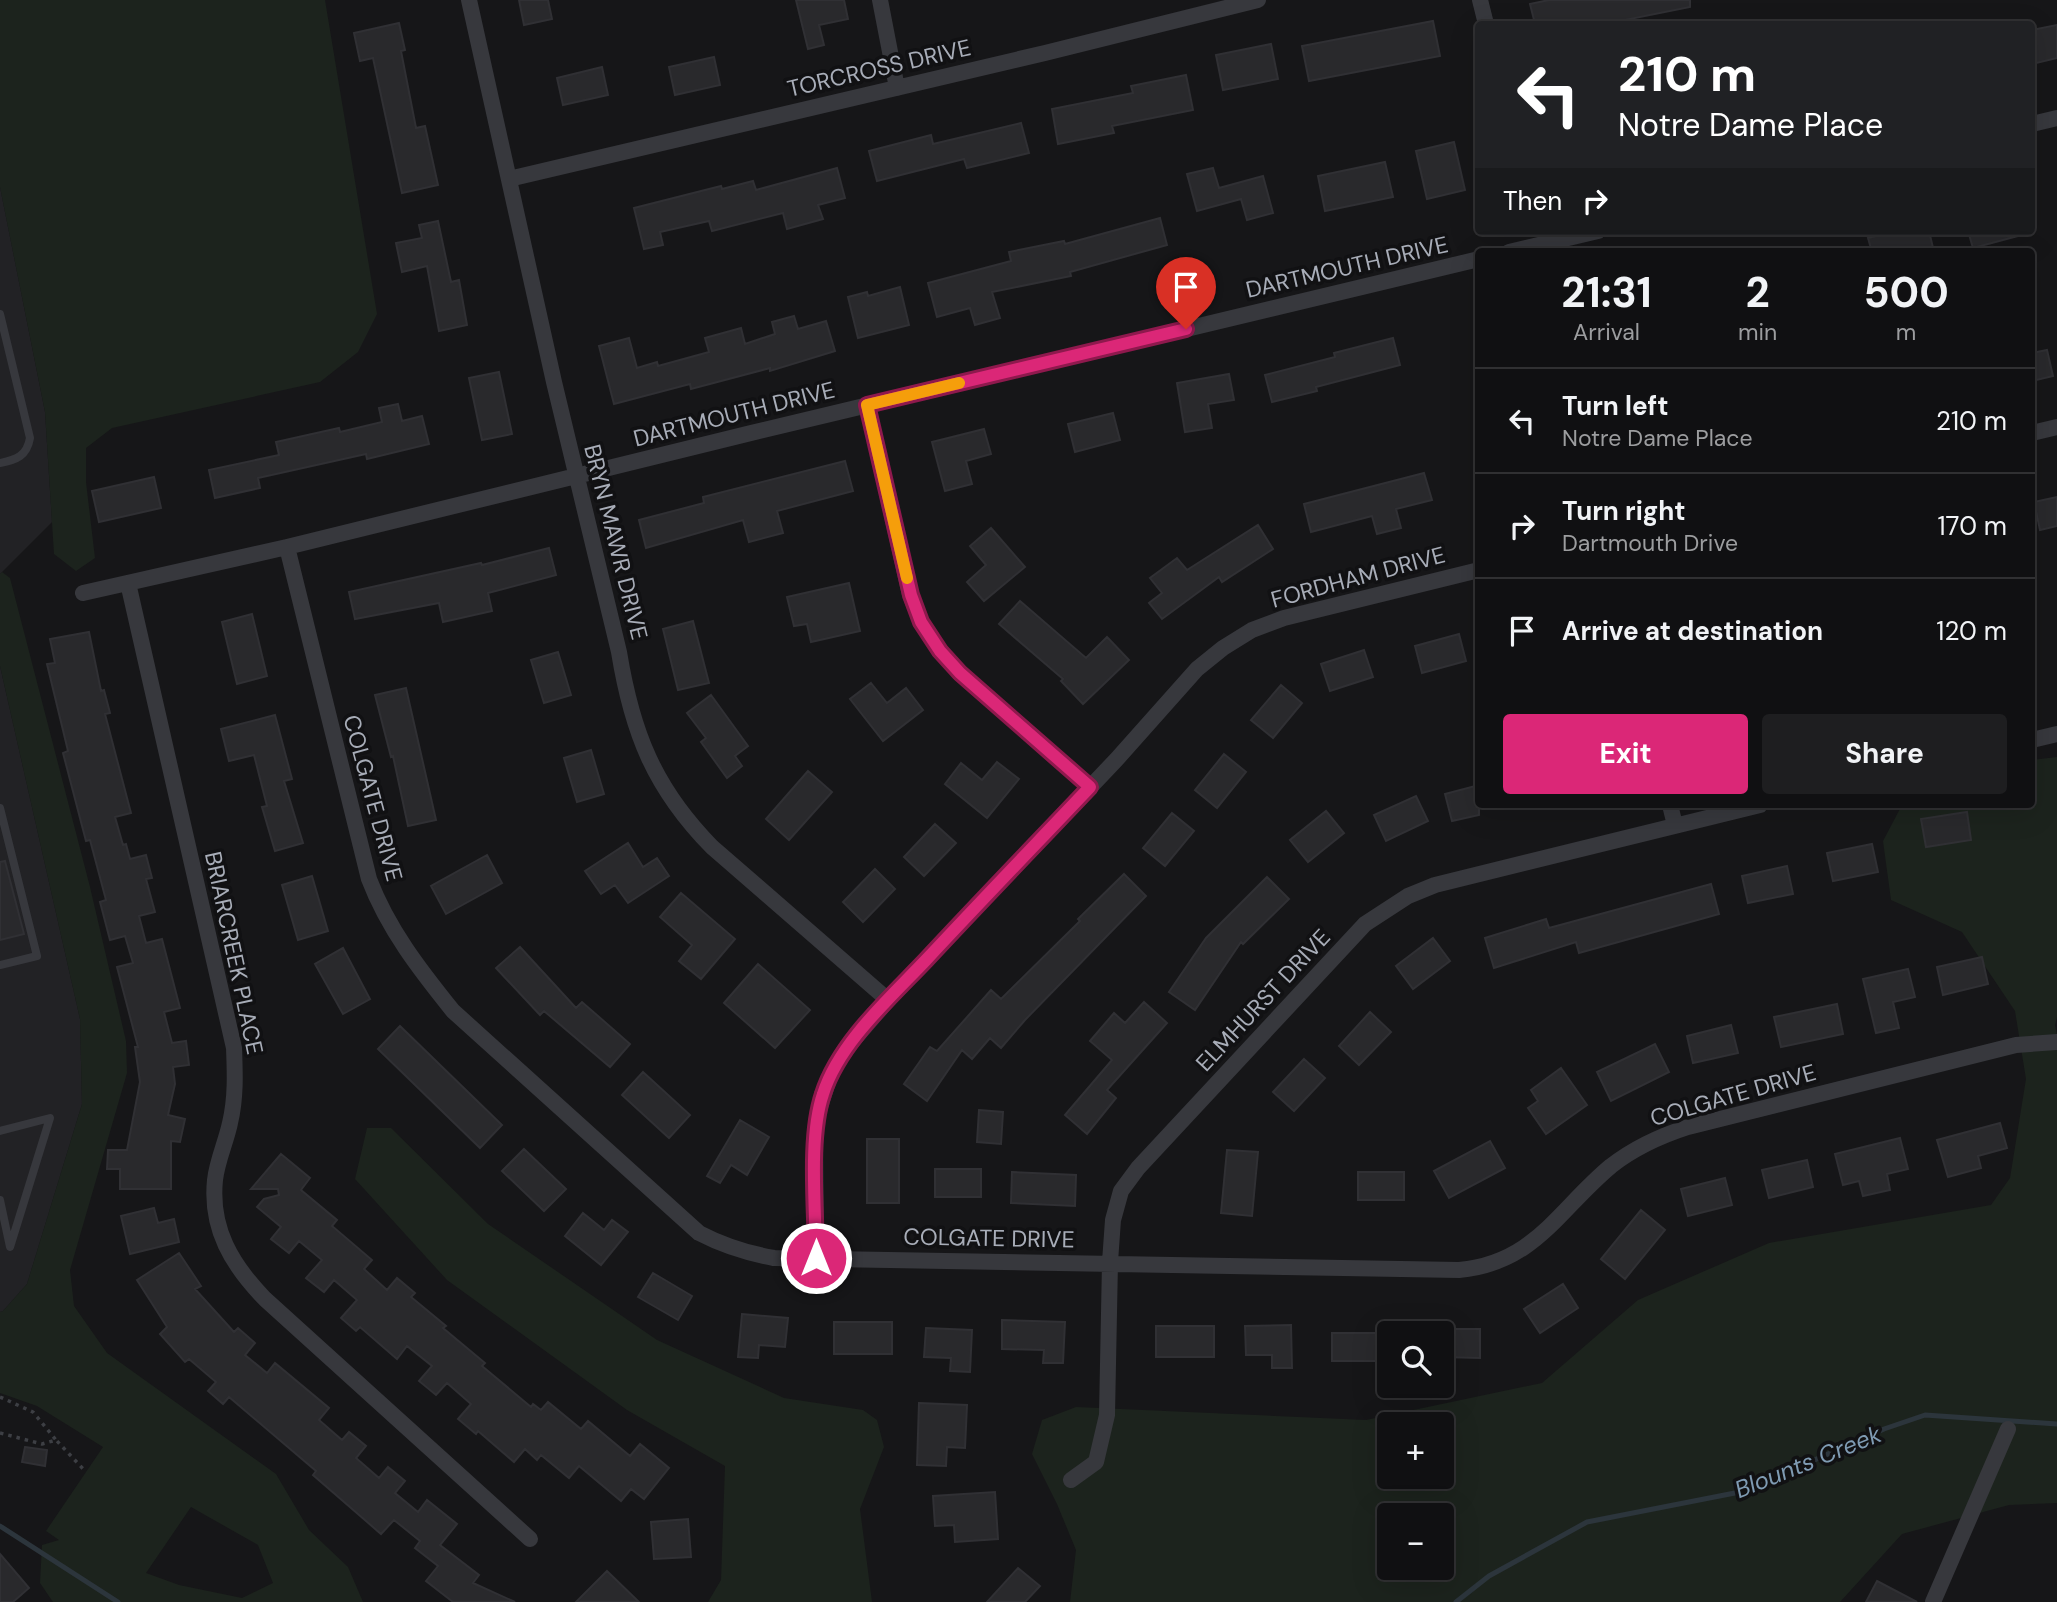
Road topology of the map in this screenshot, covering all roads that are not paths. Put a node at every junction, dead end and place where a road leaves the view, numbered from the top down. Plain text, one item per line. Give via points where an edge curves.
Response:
1 (469, 0) edge
2 (880, 0) edge
3 (1258, 0) edge
4 (1480, 0) edge
5 (1485, 21) edge
6 (897, 88) junction
7 (2057, 118) edge
8 (2035, 123) edge
9 (509, 179) junction
10 (1577, 235) edge
11 (1536, 243) edge
12 (1475, 260) edge
13 (0, 314) edge
14 (867, 405) junction
15 (2057, 427) edge
16 (2035, 432) edge
17 (0, 463) edge
18 (577, 476) junction
19 (287, 547) junction
20 (1475, 571) edge
21 (128, 583) junction
22 (83, 593) dead end
23 (2057, 734) edge
24 (2035, 739) edge
25 (1090, 787) junction
26 (0, 808) edge
27 (1671, 808) edge
28 (1747, 808) edge
29 (1675, 825) junction
30 (0, 965) edge
31 (888, 1000) junction
32 (2057, 1042) edge
33 (0, 1131) edge
34 (0, 1200) edge
35 (816, 1258) junction
36 (1110, 1262) junction
37 (2008, 1429) dead end
38 (1071, 1480) dead end
39 (530, 1539) dead end
40 (1933, 1602) edge

1 - 9 street, BRYN MAWR DRIVE
2 - 6 street
3 - 6 street, TORCROSS DRIVE
4 - 5 street
6 - 9 street, TORCROSS DRIVE
7 - 8 street
9 - 18 street, BRYN MAWR DRIVE
10 - 11 street
12 - 14 street, DARTMOUTH DRIVE
13 - 17 lane via 30,438 24,454
14 - 18 street, DARTMOUTH DRIVE
14 - 25 street via 921,622 960,673
15 - 16 street
18 - 19 street, DARTMOUTH DRIVE
18 - 31 street, BRYN MAWR DRIVE via 626,694 650,762 669,795 712,847
19 - 21 street, DARTMOUTH DRIVE
19 - 35 street, COLGATE DRIVE via 369,879 376,899 421,971 453,1011 699,1233 744,1253
20 - 25 street, FORDHAM DRIVE via 1284,618 1252,631 1197,669
21 - 22 street, DARTMOUTH DRIVE
21 - 39 street, BRIARCREEK PLACE via 234,1048 234,1099 215,1180 218,1225 227,1251 243,1277 265,1299
23 - 24 street
25 - 31 street, FORDHAM DRIVE
26 - 30 lane via 37,956
27 - 29 street
28 - 29 street, ELMHURST DRIVE
29 - 36 street, ELMHURST DRIVE via 1435,886 1408,896 1365,924 1138,1168 1115,1207
31 - 35 street, FORDHAM DRIVE via 844,1051 823,1093 815,1135
32 - 36 street, COLGATE DRIVE via 2016,1045 1663,1135 1612,1165 1537,1240 1516,1254 1476,1268
33 - 34 lane via 50,1118 10,1247
35 - 36 street, COLGATE DRIVE
36 - 38 street, ELMHURST DRIVE via 1107,1415 1096,1462
37 - 40 street

